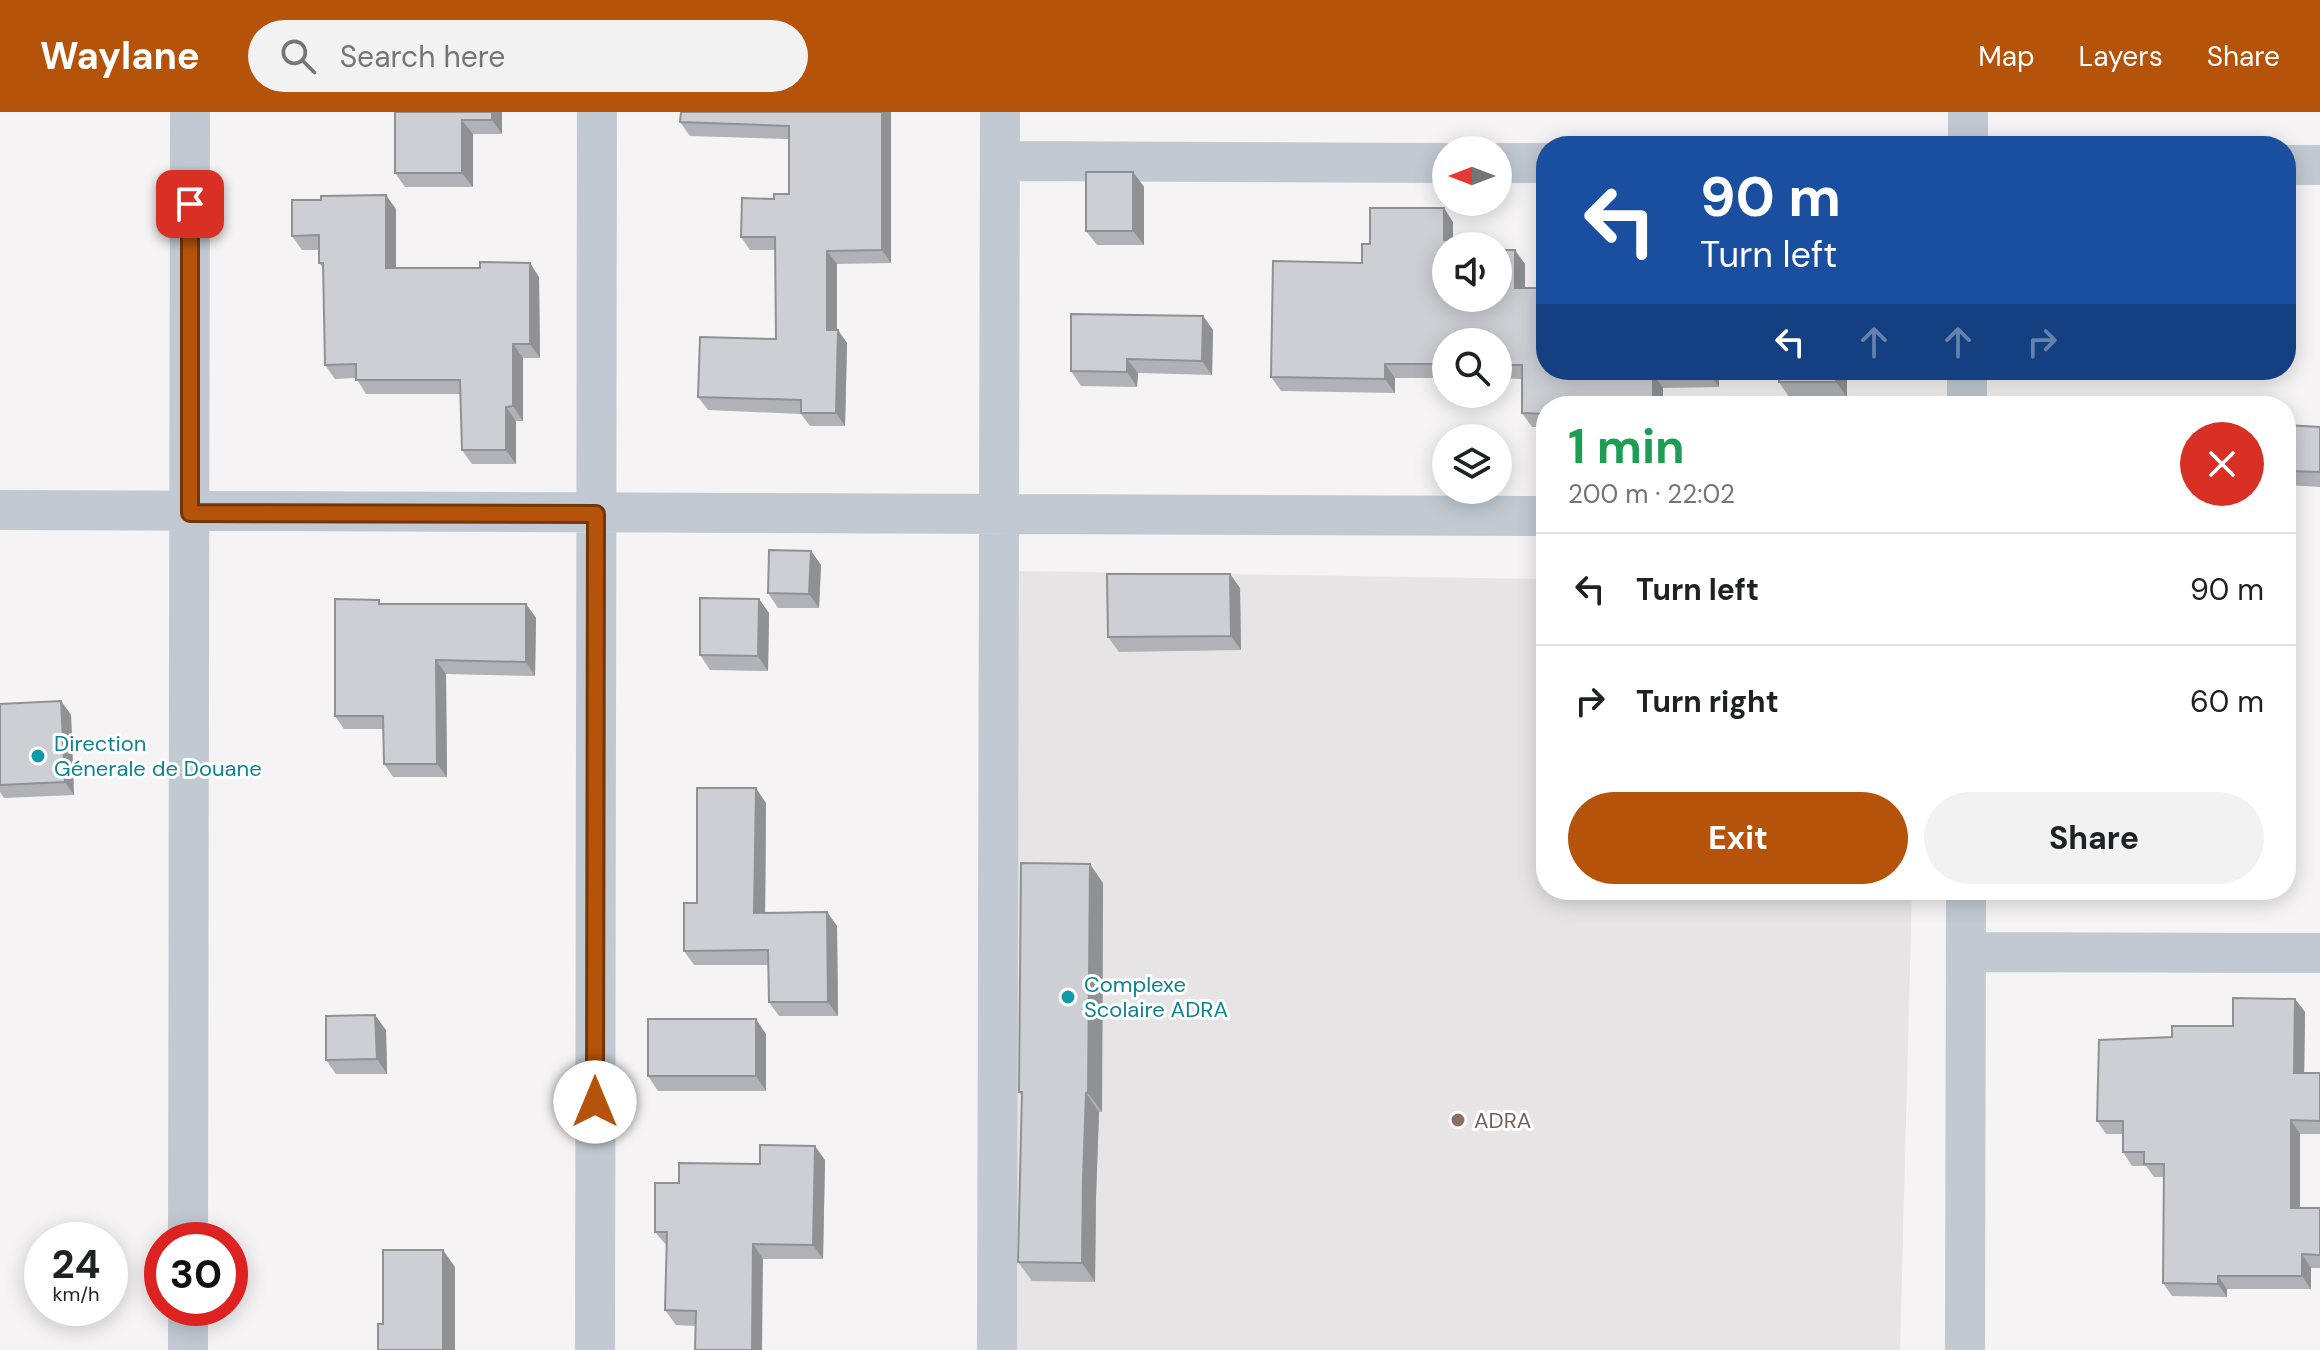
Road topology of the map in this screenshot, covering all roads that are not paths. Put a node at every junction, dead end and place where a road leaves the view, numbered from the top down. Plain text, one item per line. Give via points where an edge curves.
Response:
1 (190, 112) edge
2 (597, 112) edge
3 (1000, 112) edge
4 (1968, 112) edge
5 (1968, 136) edge
6 (1000, 161) junction
7 (1432, 163) edge
8 (1512, 163) edge
9 (1536, 163) edge
10 (2296, 165) edge
11 (2320, 165) edge
12 (0, 510) edge
13 (190, 513) junction
14 (596, 514) junction
15 (999, 515) junction
16 (1536, 516) edge
17 (1966, 900) edge
18 (1966, 952) junction
19 (2320, 953) edge
20 (188, 1222) edge
21 (188, 1326) edge
22 (188, 1350) edge
23 (595, 1350) edge
24 (997, 1350) edge
25 (1965, 1350) edge

1 - 13 street
2 - 14 street
3 - 6 street
4 - 5 street
6 - 7 street
6 - 15 street
8 - 9 street
10 - 11 street
12 - 13 street
13 - 14 street
13 - 20 street
14 - 15 street
14 - 23 street
15 - 16 street
15 - 24 street
17 - 18 street
18 - 19 street
18 - 25 street
21 - 22 street

